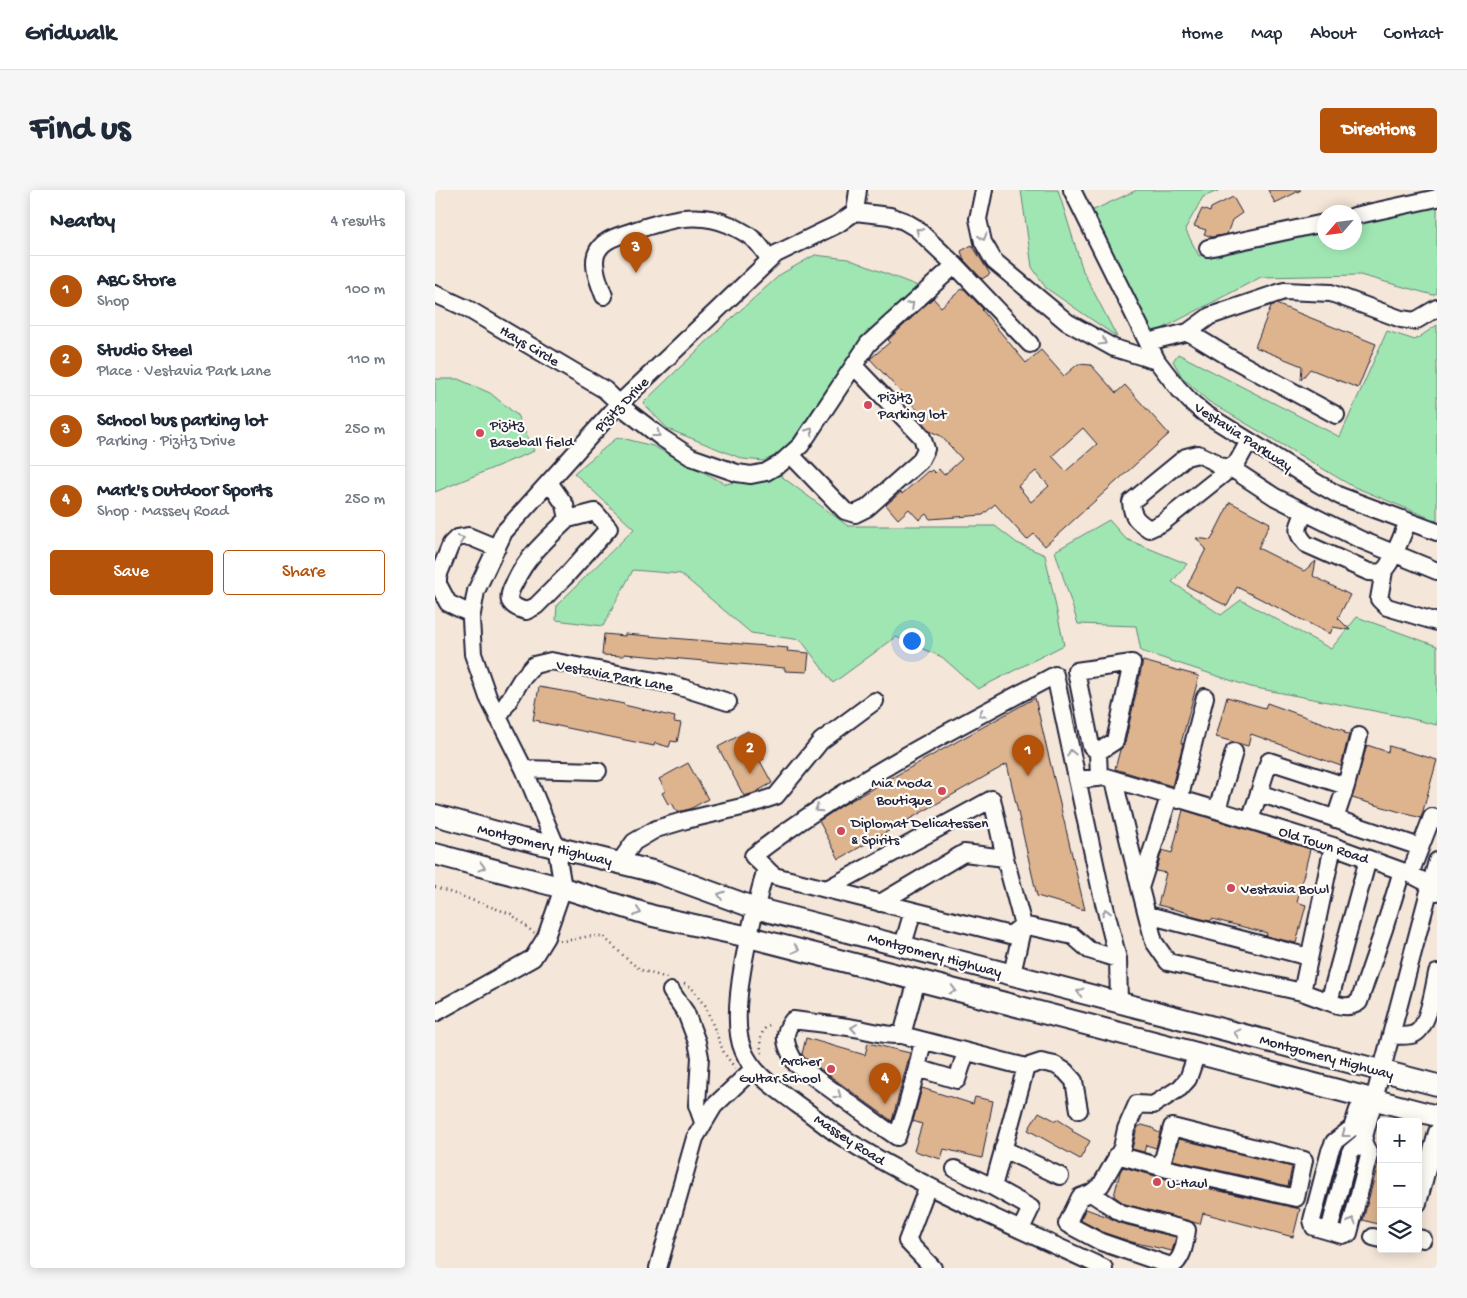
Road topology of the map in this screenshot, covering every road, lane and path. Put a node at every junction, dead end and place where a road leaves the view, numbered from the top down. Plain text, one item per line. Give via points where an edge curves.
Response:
1 (858, 190) edge
2 (984, 190) edge
3 (1072, 190) edge
4 (1437, 198) edge
5 (855, 212) junction
6 (1362, 214) edge
7 (1317, 225) edge
8 (1208, 248) dead end
9 (770, 260) junction
10 (955, 264) junction
11 (435, 294) edge
12 (603, 296) dead end
13 (1437, 308) edge
14 (1188, 332) junction
15 (1148, 342) junction
16 (1030, 344) dead end
17 (1157, 360) junction
18 (854, 366) junction
19 (619, 404) junction
20 (1336, 415) dead end
21 (1249, 442) junction
22 (791, 455) junction
23 (1231, 468) junction
24 (549, 482) junction
25 (1305, 512) junction
26 (569, 519) junction
27 (1408, 522) junction
28 (1437, 532) edge
29 (497, 548) junction
30 (1393, 554) junction
31 (438, 569) edge
32 (1384, 571) junction
33 (1437, 571) edge
34 (471, 614) junction
35 (1437, 622) edge
36 (1205, 698) dead end
37 (875, 701) dead end
38 (728, 702) dead end
39 (498, 718) junction
40 (1359, 736) dead end
41 (1098, 752) junction
42 (1234, 752) dead end
43 (524, 769) junction
44 (598, 771) dead end
45 (1107, 779) junction
46 (1077, 780) junction
47 (1346, 786) junction
48 (1259, 793) junction
49 (1174, 798) junction
50 (1212, 808) junction
51 (1435, 814) edge
52 (435, 815) edge
53 (1335, 819) junction
54 (1250, 820) junction
55 (556, 846) junction
56 (1333, 846) junction
57 (1421, 847) junction
58 (435, 854) edge
59 (1005, 858) junction
60 (1368, 859) junction
61 (1437, 862) edge
62 (619, 863) junction
63 (766, 868) junction
64 (1406, 872) junction
65 (435, 887) edge
66 (563, 888) junction
67 (1139, 888) junction
68 (1434, 888) edge
69 (827, 889) junction
70 (880, 903) junction
71 (755, 908) junction
72 (913, 912) junction
73 (1148, 915) junction
74 (1023, 925) junction
75 (535, 934) dead end
76 (749, 937) junction
77 (553, 939) dead end
78 (903, 945) junction
79 (1309, 957) junction
80 (1118, 959) junction
81 (628, 960) dead end
82 (1437, 973) edge
83 (1011, 974) junction
84 (917, 980) junction
85 (671, 992) dead end
86 (1301, 992) junction
87 (1119, 1002) junction
88 (1329, 1002) junction
89 (435, 1013) edge
90 (769, 1025) dead end
91 (902, 1035) junction
92 (1391, 1036) junction
93 (923, 1041) junction
94 (966, 1052) junction
95 (1197, 1053) junction
96 (759, 1063) junction
97 (1026, 1067) junction
98 (917, 1068) junction
99 (1383, 1071) junction
100 (1437, 1085) edge
101 (1375, 1099) junction
102 (1079, 1110) dead end
103 (1437, 1116) edge
104 (703, 1122) junction
105 (1437, 1132) edge
106 (1003, 1149) junction
107 (1117, 1155) junction
108 (1161, 1167) junction
109 (955, 1169) dead end
110 (1422, 1173) edge
111 (1060, 1176) dead end
112 (929, 1186) junction
113 (993, 1187) junction
114 (1091, 1193) junction
115 (1021, 1229) junction
116 (658, 1268) edge
117 (933, 1268) edge
118 (1104, 1268) edge

1 - 5 street
2 -> 17 street via 977,219 983,242 994,261 1067,322 1114,348
3 - 15 street, Vestavia Parkway
4 - 6 street
5 - 9 street, Pizitz Drive
10 -> 5 street via 905,221
7 - 8 street
9 - 12 street via 753,238 723,222 689,216 665,220 601,245 595,256 595,265
9 - 19 street, Pizitz Drive
10 - 16 street
18 -> 10 street, Hays Circle via 868,344
11 - 19 street, Hays Circle via 468,309 567,366 605,390
13 - 14 street via 1415,321 1401,319 1331,293 1284,290 1210,316
14 - 15 street
14 - 20 street
15 - 17 street, Vestavia Parkway
17 - 21 street, Vestavia Parkway via 1190,401
22 -> 18 street, Hays Circle
18 - 22 street via 922,438 925,449 920,461 867,508 855,514 845,511
19 -> 22 street, Hays Circle via 691,458 719,468 751,475 766,472
19 - 24 street, Pizitz Drive
21 - 23 street
21 - 27 street, Vestavia Parkway via 1340,496
23 - 23 street via 1218,466 1198,454 1186,457 1131,502 1131,513 1149,529 1162,523
23 - 25 street
24 - 26 street via 565,505
24 - 29 street, Pizitz Drive via 504,532
25 - 30 street
25 - 32 street via 1298,528 1306,544 1369,572
26 - 26 street via 540,545 521,569 509,597 516,607 526,611 535,606 609,528 595,512
27 - 28 street, Vestavia Parkway
27 - 30 street
31 -> 29 street via 457,538 468,536
29 - 34 street, Pizitz Drive via 476,591
30 - 32 street
30 - 33 street
31 - 34 street via 438,584 449,603
32 - 35 street via 1379,599 1387,607
34 - 39 street, Pizitz Drive via 473,654
36 - 49 street
37 - 62 street via 821,741 776,796 656,830 634,842
38 - 39 street, Vestavia Park Lane via 671,684 551,662 534,665
39 - 43 street, Pizitz Drive
40 - 47 street
41 - 41 street via 1115,740 1132,663 1076,671 1091,746
41 - 45 street
42 - 50 street
43 - 44 street
43 - 55 street, Pizitz Drive
45 - 46 street
45 - 49 street, Old Town Road
45 - 67 street
46 -> 63 street via 1055,675 859,782 791,827 753,856
80 -> 46 street
47 - 48 street via 1269,761
47 - 53 street
48 - 53 street
48 - 54 street
49 - 50 street, Old Town Road
49 - 67 street
50 - 54 street, Old Town Road
51 - 57 street
52 - 55 main road, Montgomery Highway
53 - 57 street
54 - 56 street, Old Town Road
55 - 62 main road, Montgomery Highway
55 - 66 street, Pizitz Drive
56 - 60 street, Old Town Road
56 - 79 street
57 - 64 street
58 -> 66 main road, Montgomery Highway
59 - 69 street via 992,799
59 - 70 street via 964,853
59 - 74 street
60 - 64 street, Old Town Road
60 - 88 street
61 - 68 street
71 -> 62 main road, Montgomery Highway via 656,872
63 - 69 street via 774,876
63 - 71 street, Massey Road
64 - 68 street, Old Town Road
64 - 88 street via 1359,1002 1347,1007
65 - 75 path via 511,914
66 -> 76 main road, Montgomery Highway via 653,916
66 - 89 street via 545,937 533,958
67 - 73 street
68 - 92 street
69 - 70 street
70 - 72 street
71 - 76 street, Massey Road
71 - 78 main road, Montgomery Highway
72 - 74 street via 1010,935
72 - 78 street
73 - 79 street
73 - 86 street via 1154,942 1168,962
74 - 80 street via 1073,936 1089,950
74 - 83 street
76 -> 84 main road, Montgomery Highway
76 - 96 street, Massey Road via 739,993 738,1031 742,1049
77 - 81 path via 604,937
78 - 83 main road, Montgomery Highway
79 - 86 street
80 - 87 street
82 - 92 street via 1421,1030 1414,1035
87 -> 83 main road, Montgomery Highway
84 - 91 street
84 -> 95 main road, Montgomery Highway
85 - 104 street via 686,1013 697,1042 700,1057 697,1106
86 - 88 street
99 -> 87 main road, Montgomery Highway
90 - 96 path via 763,1031
91 - 93 street
91 -> 98 street via 890,1036 793,1020 787,1027 786,1038 796,1064 897,1137
92 - 99 street
93 - 94 street
93 - 98 street
94 - 97 street
94 - 98 street via 957,1080
95 - 101 main road, Montgomery Highway
95 - 107 street via 1188,1079 1180,1088 1153,1105 1137,1104
96 - 104 street via 714,1106
96 - 112 street, Massey Road via 767,1081 836,1133
97 - 102 street via 1041,1062 1065,1071 1073,1081
97 - 106 street
99 - 100 main road, Montgomery Highway
99 - 101 street
101 -> 101 street via 1358,1110 1352,1128 1334,1142 1312,1220 1314,1227 1329,1231 1350,1152 1363,1141
101 - 103 main road, Montgomery Highway
104 - 116 street via 688,1159
105 - 110 street
106 - 111 street
106 - 113 street
107 - 108 street
107 - 114 street via 1101,1185
108 - 108 street via 1296,1198 1304,1160 1172,1127
109 - 113 street
112 - 115 street, Massey Road
112 - 117 street via 907,1241
113 - 115 street via 1031,1208
114 - 114 street via 1121,1213 1187,1230 1181,1256 1175,1265 1101,1242 1067,1224 1080,1197
115 - 118 street, Massey Road

